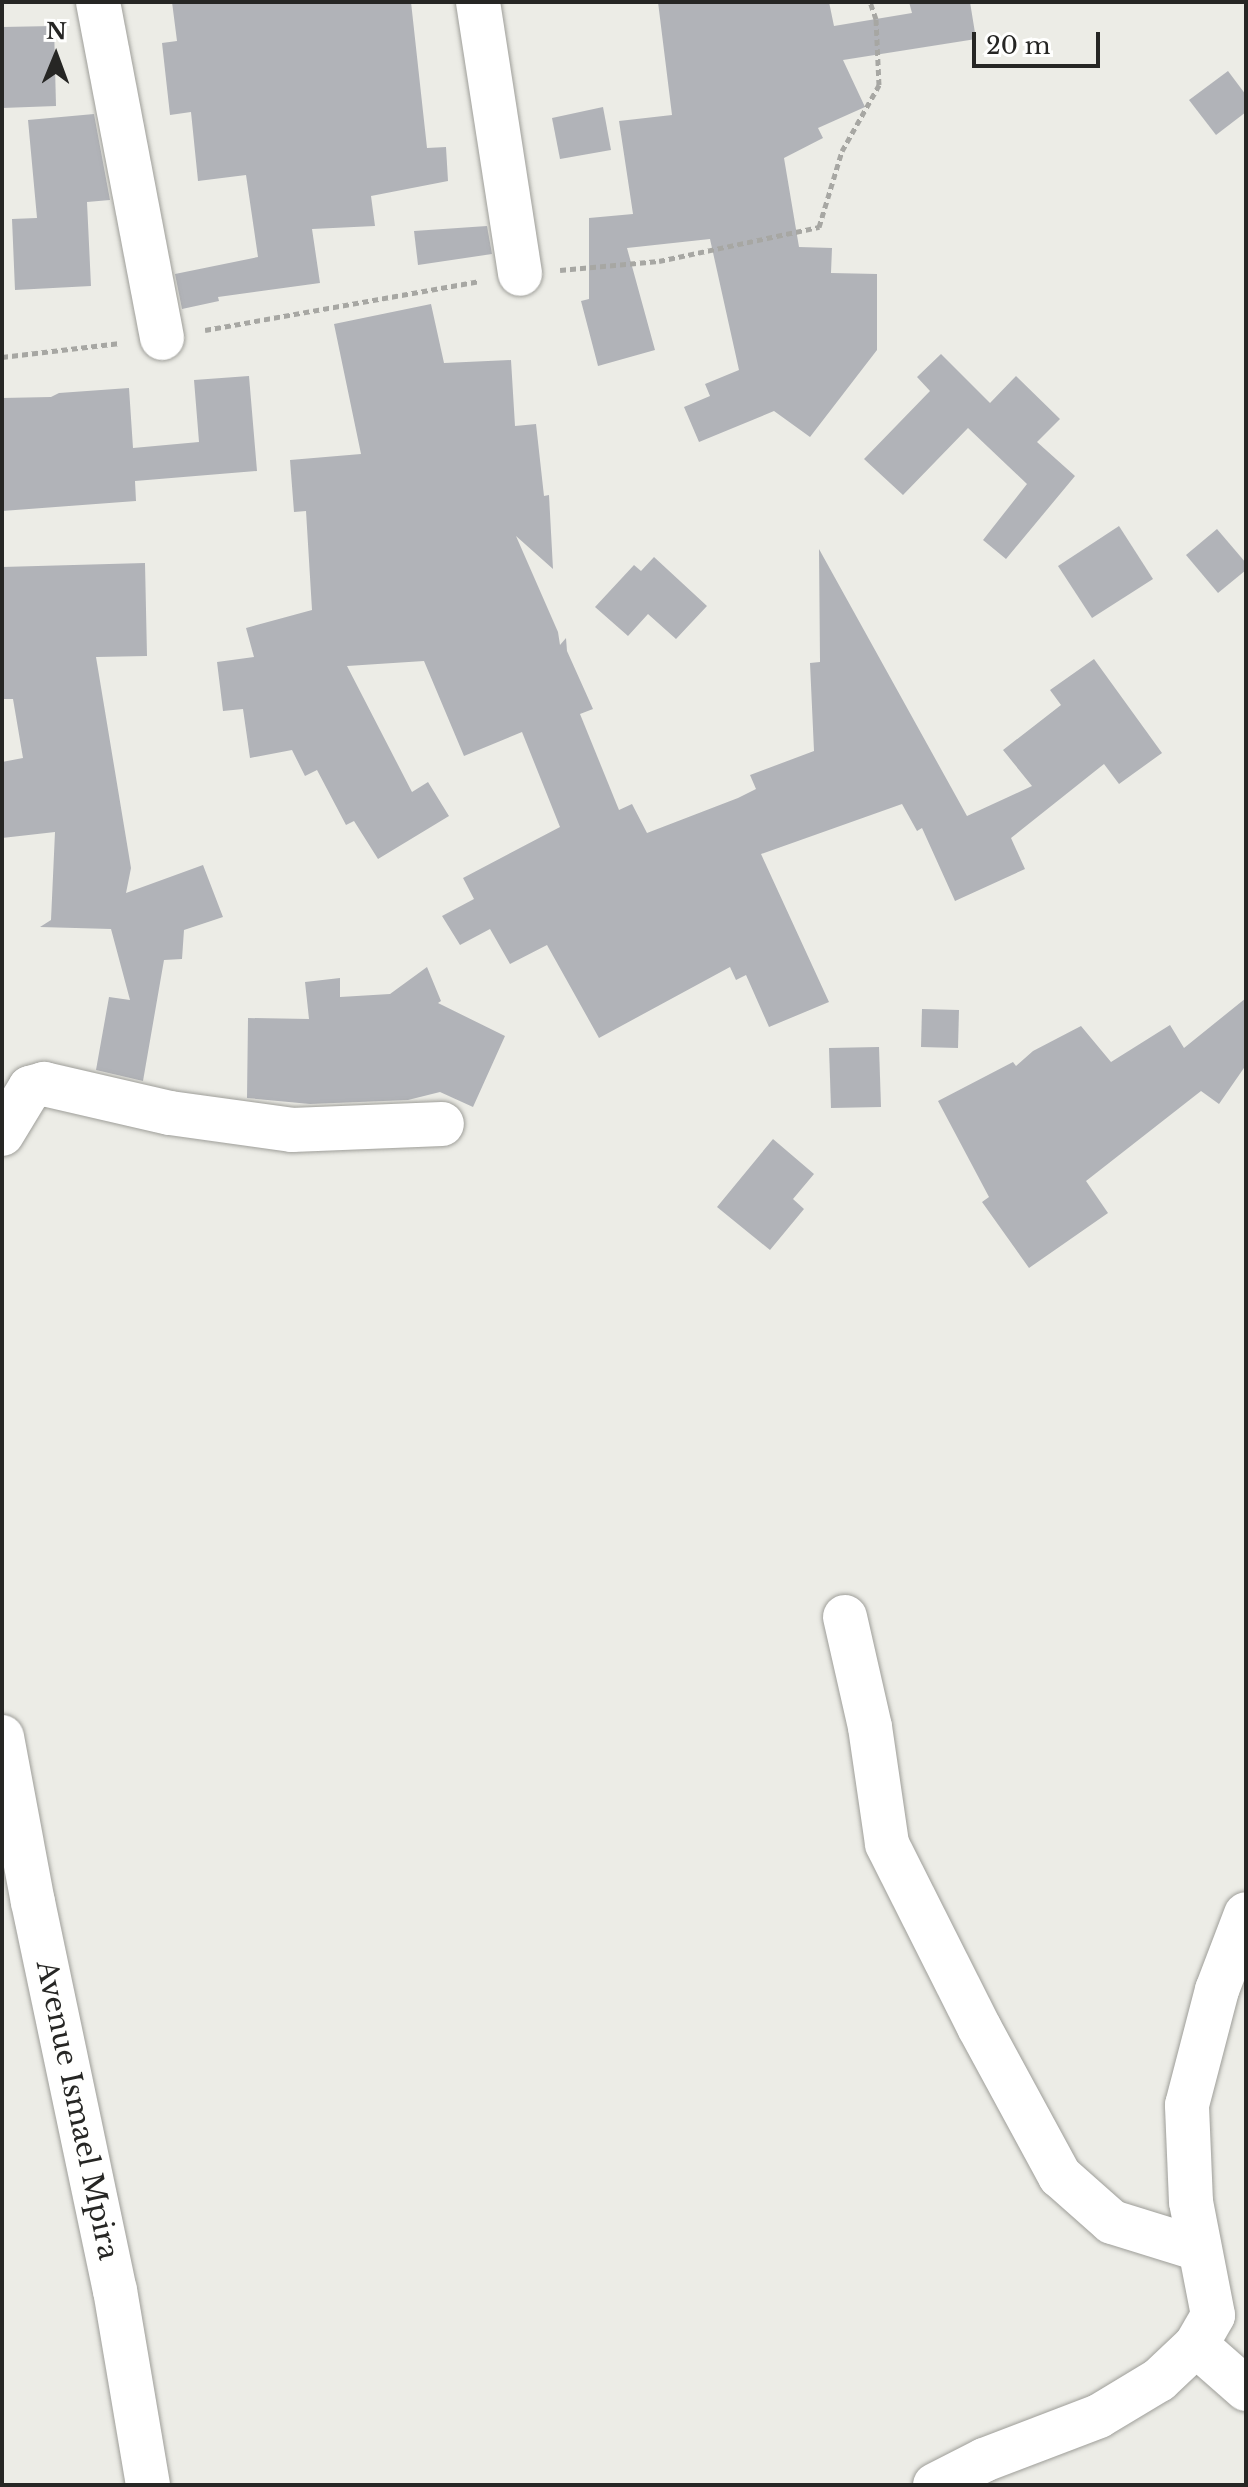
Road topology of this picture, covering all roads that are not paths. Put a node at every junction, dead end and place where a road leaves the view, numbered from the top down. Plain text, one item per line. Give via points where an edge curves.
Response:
1 (98, 2) edge
2 (478, 2) edge
3 (520, 274) dead end
4 (162, 338) dead end
5 (442, 1124) dead end
6 (2, 1134) edge
7 (845, 1617) dead end
8 (2, 1737) edge
9 (1246, 1914) edge
10 (1199, 2249) junction
11 (1196, 2345) junction
12 (1246, 2389) edge
13 (148, 2485) edge
14 (935, 2485) edge

1 - 4 street
2 - 3 street
5 - 6 street via 292,1130 170,1113 44,1084 30,1088
7 - 10 street via 870,1727 887,1844 1060,2176 1112,2222
8 - 13 street, Avenue Ismael Mpira via 115,2290
9 - 10 street via 1217,1990 1187,2105 1191,2202
10 - 11 street via 1213,2315
11 - 12 street
11 - 14 street via 1159,2380 1099,2416 984,2460

